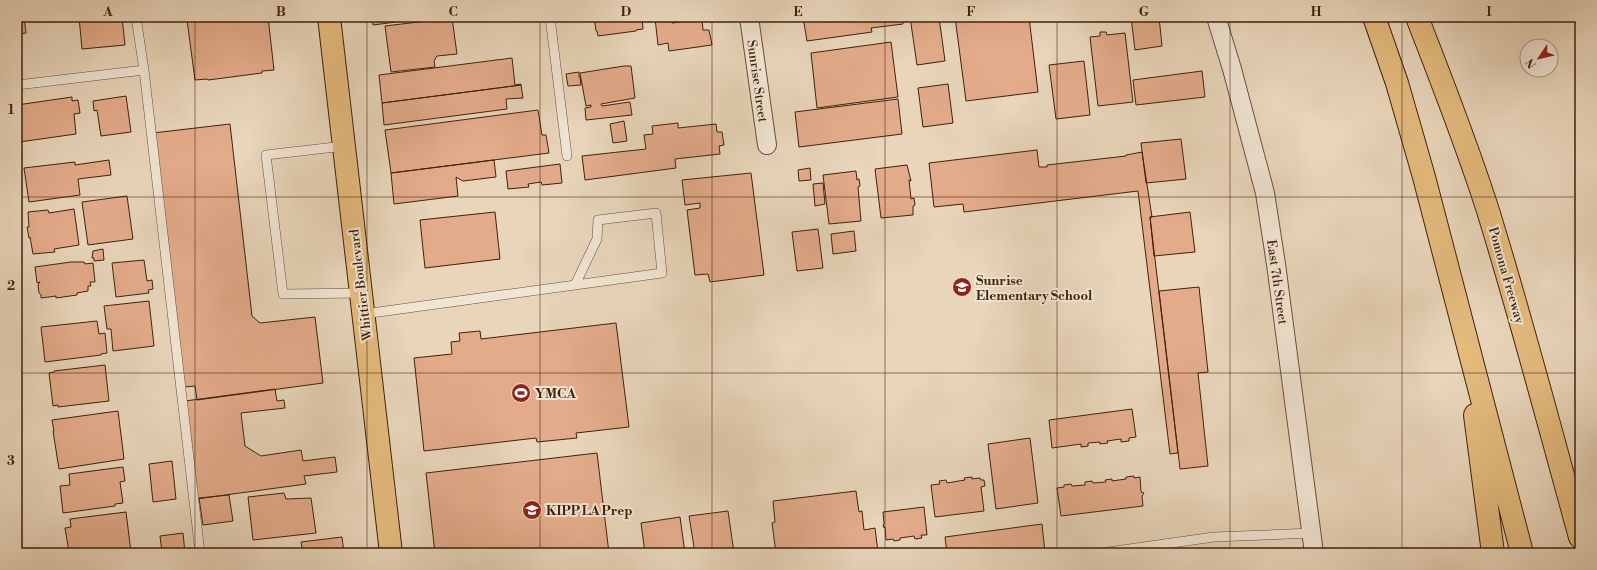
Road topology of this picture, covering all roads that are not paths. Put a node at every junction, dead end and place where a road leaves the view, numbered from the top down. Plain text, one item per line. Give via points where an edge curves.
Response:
1 (136, 17) edge
2 (329, 17) edge
3 (550, 17) edge
4 (749, 17) edge
5 (1216, 17) edge
6 (1374, 17) edge
7 (1417, 17) edge
8 (144, 70) junction
9 (17, 85) edge
10 (767, 145) dead end
11 (344, 146) junction
12 (567, 156) dead end
13 (575, 285) junction
14 (361, 292) junction
15 (364, 314) junction
16 (1461, 317) junction
17 (1312, 533) junction
18 (1580, 538) edge
19 (200, 553) edge
20 (392, 553) edge
21 (1101, 553) edge
22 (1314, 553) edge
23 (1493, 553) edge
24 (1522, 553) edge

1 - 8 lane
2 - 11 main road, Whittier Boulevard
3 - 12 lane
4 - 10 street, Sunrise Street
5 - 17 street, East 7th Street via 1265,193
6 - 16 main road via 1397,83
7 - 18 main road, Pomona Freeway via 1488,212
8 - 9 lane
8 - 19 lane
11 - 14 main road, Whittier Boulevard
11 - 14 lane via 266,155 266,163 283,294
13 - 13 lane via 662,273 656,213 598,220 597,240
13 - 15 lane
14 - 15 main road, Whittier Boulevard
15 - 20 main road, Whittier Boulevard
16 - 23 main road
16 - 24 main road
17 - 21 lane via 1214,537
17 - 22 street, East 7th Street

